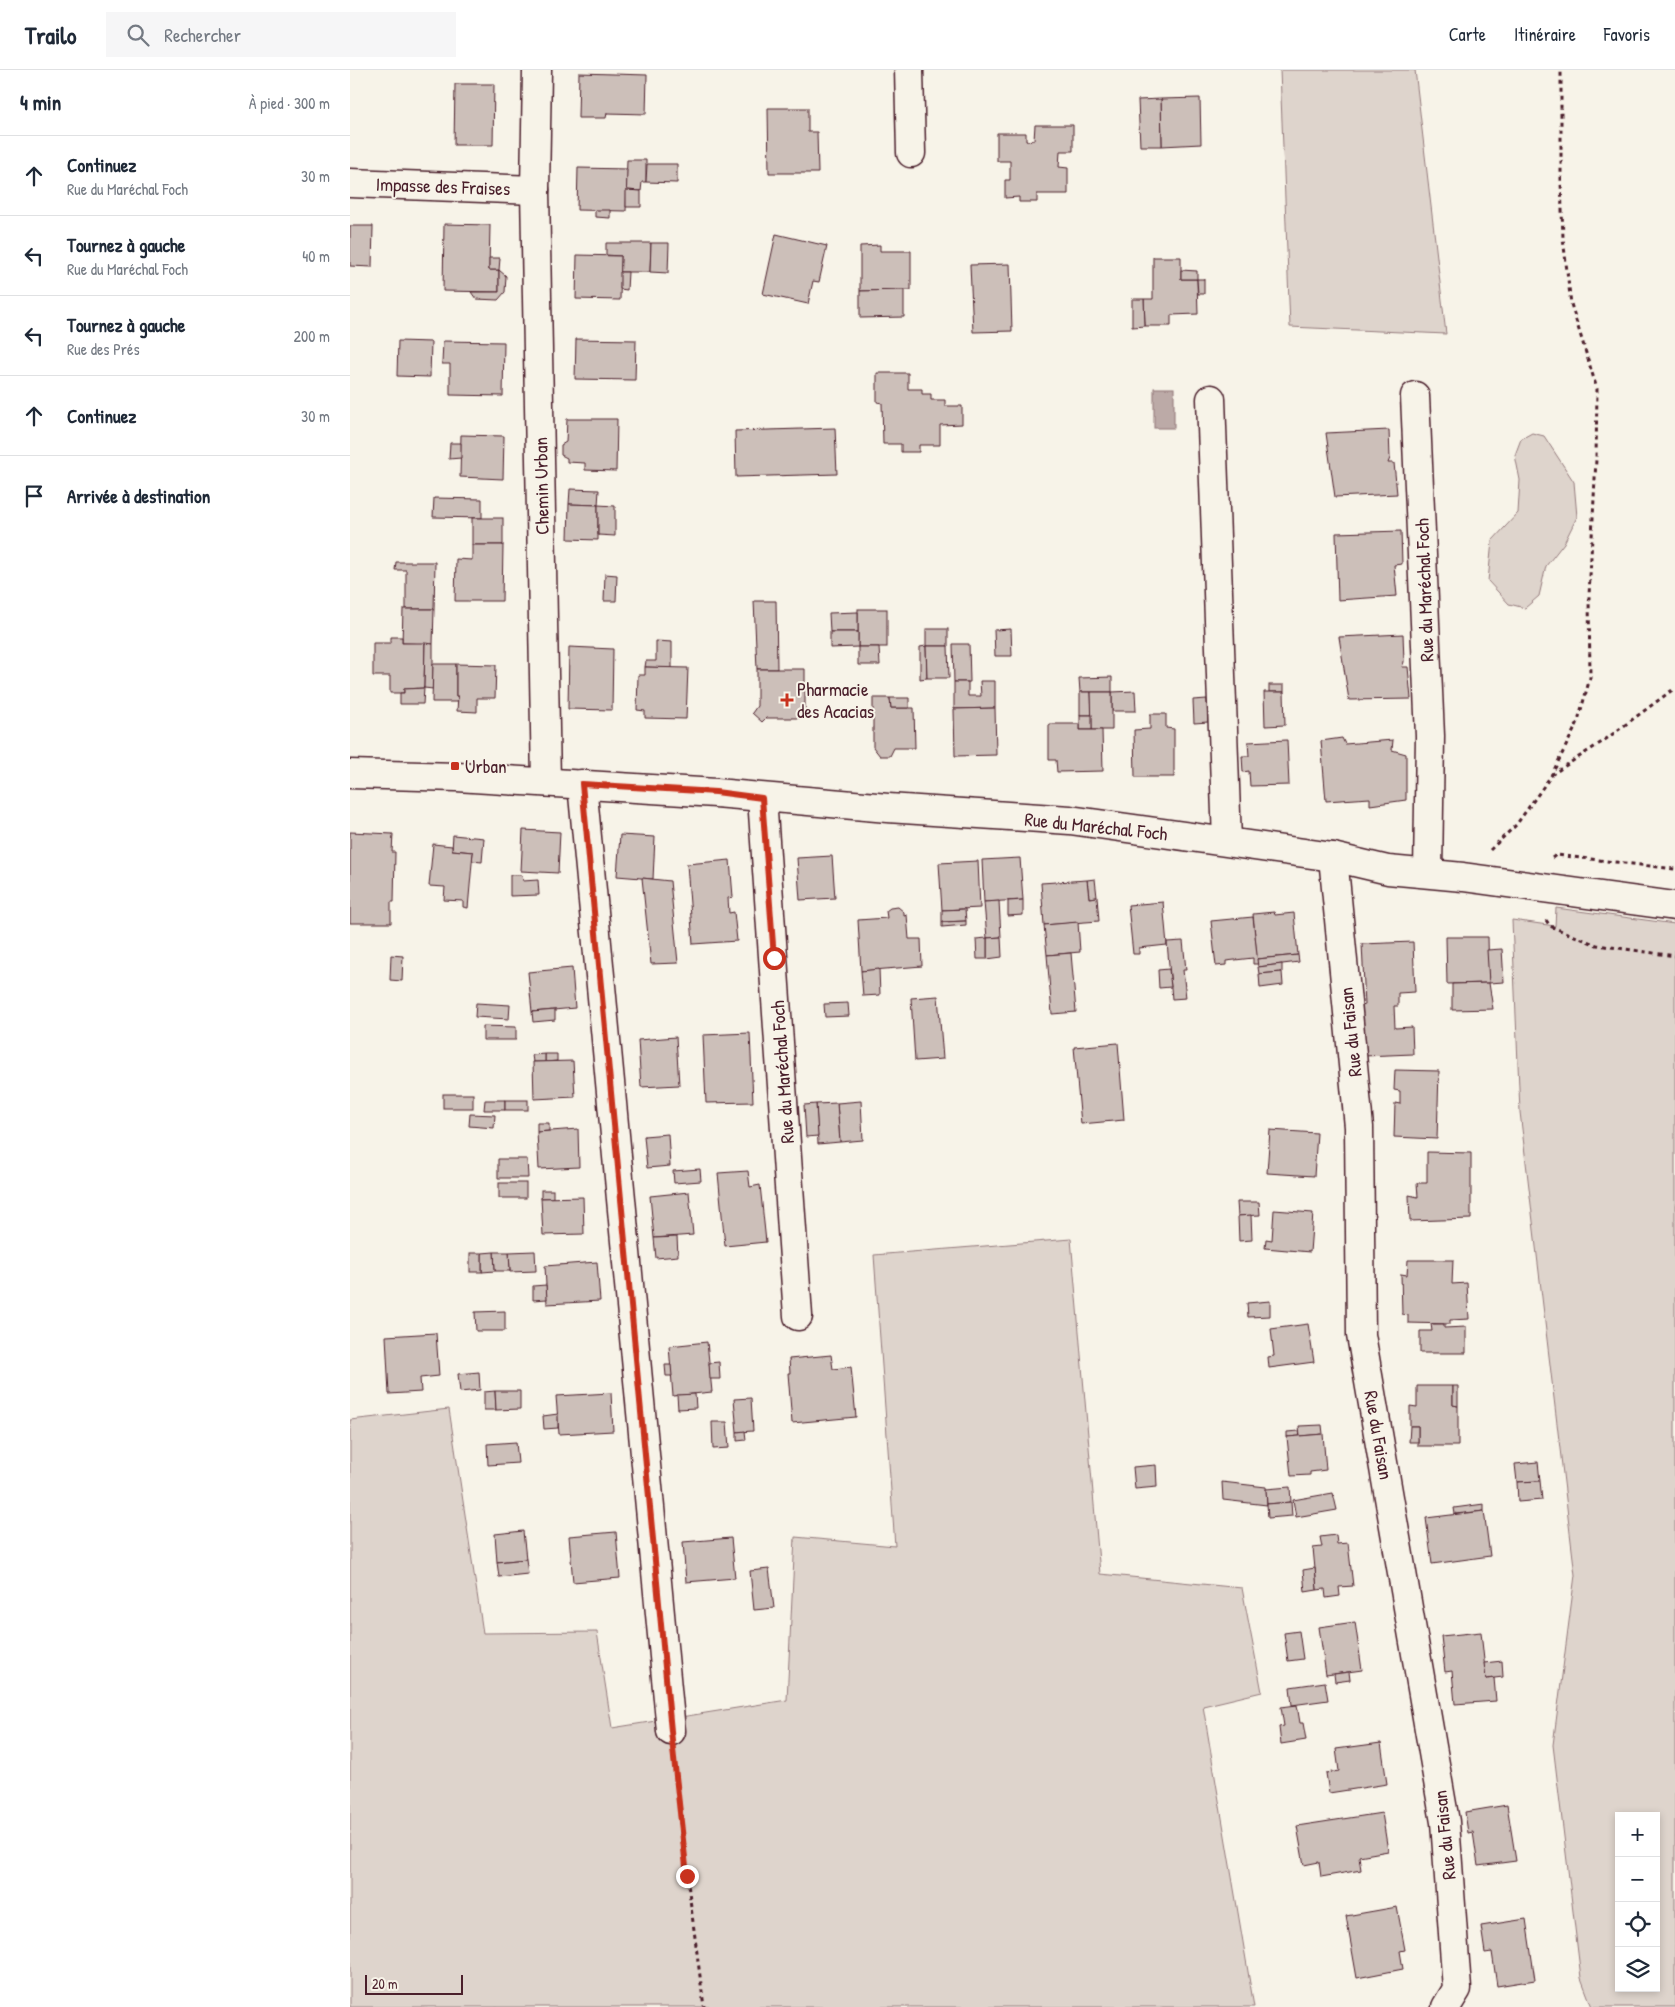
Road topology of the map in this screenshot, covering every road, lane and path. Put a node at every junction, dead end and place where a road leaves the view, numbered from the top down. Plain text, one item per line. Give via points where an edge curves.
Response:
1 (537, 70) edge
2 (909, 70) edge
3 (1561, 70) edge
4 (911, 153) dead end
5 (350, 183) edge
6 (535, 190) junction
7 (1415, 396) dead end
8 (1211, 399) dead end
9 (1675, 688) edge
10 (350, 774) edge
11 (1551, 776) junction
12 (546, 782) junction
13 (582, 784) junction
14 (762, 798) junction
15 (1227, 841) junction
16 (1333, 857) junction
17 (1428, 873) junction
18 (1463, 877) junction
19 (1520, 884) junction
20 (1675, 906) edge
21 (1675, 956) edge
22 (798, 1316) dead end
23 (671, 1731) joint
24 (704, 2007) edge
25 (1446, 2007) edge

1 - 6 street, Chemin Urban
2 - 4 street
3 - 11 path via 1563,238 1571,304 1597,389 1589,596 1590,678 1578,724
5 - 6 street, Impasse des Fraises
6 - 12 street, Chemin Urban
7 - 17 street, Rue du Maréchal Foch via 1430,736
8 - 15 street
9 - 11 path
10 - 12 street, Rue du Maréchal Foch
11 - 18 path via 1516,825
12 - 13 street, Rue du Maréchal Foch
13 - 14 street, Rue du Maréchal Foch
13 - 23 street
14 - 15 street, Rue du Maréchal Foch via 1070,820
14 - 22 street, Rue du Maréchal Foch
15 - 16 street, Rue du Maréchal Foch
16 - 17 street, Rue du Maréchal Foch via 1388,870
16 - 25 street, Rue du Faisan via 1359,1127 1362,1335 1445,1822 1457,1989
17 - 18 street, Rue du Maréchal Foch
18 - 19 street, Rue du Maréchal Foch
19 - 20 street, Rue du Maréchal Foch
19 - 21 path via 1550,926 1597,945
23 - 24 path

